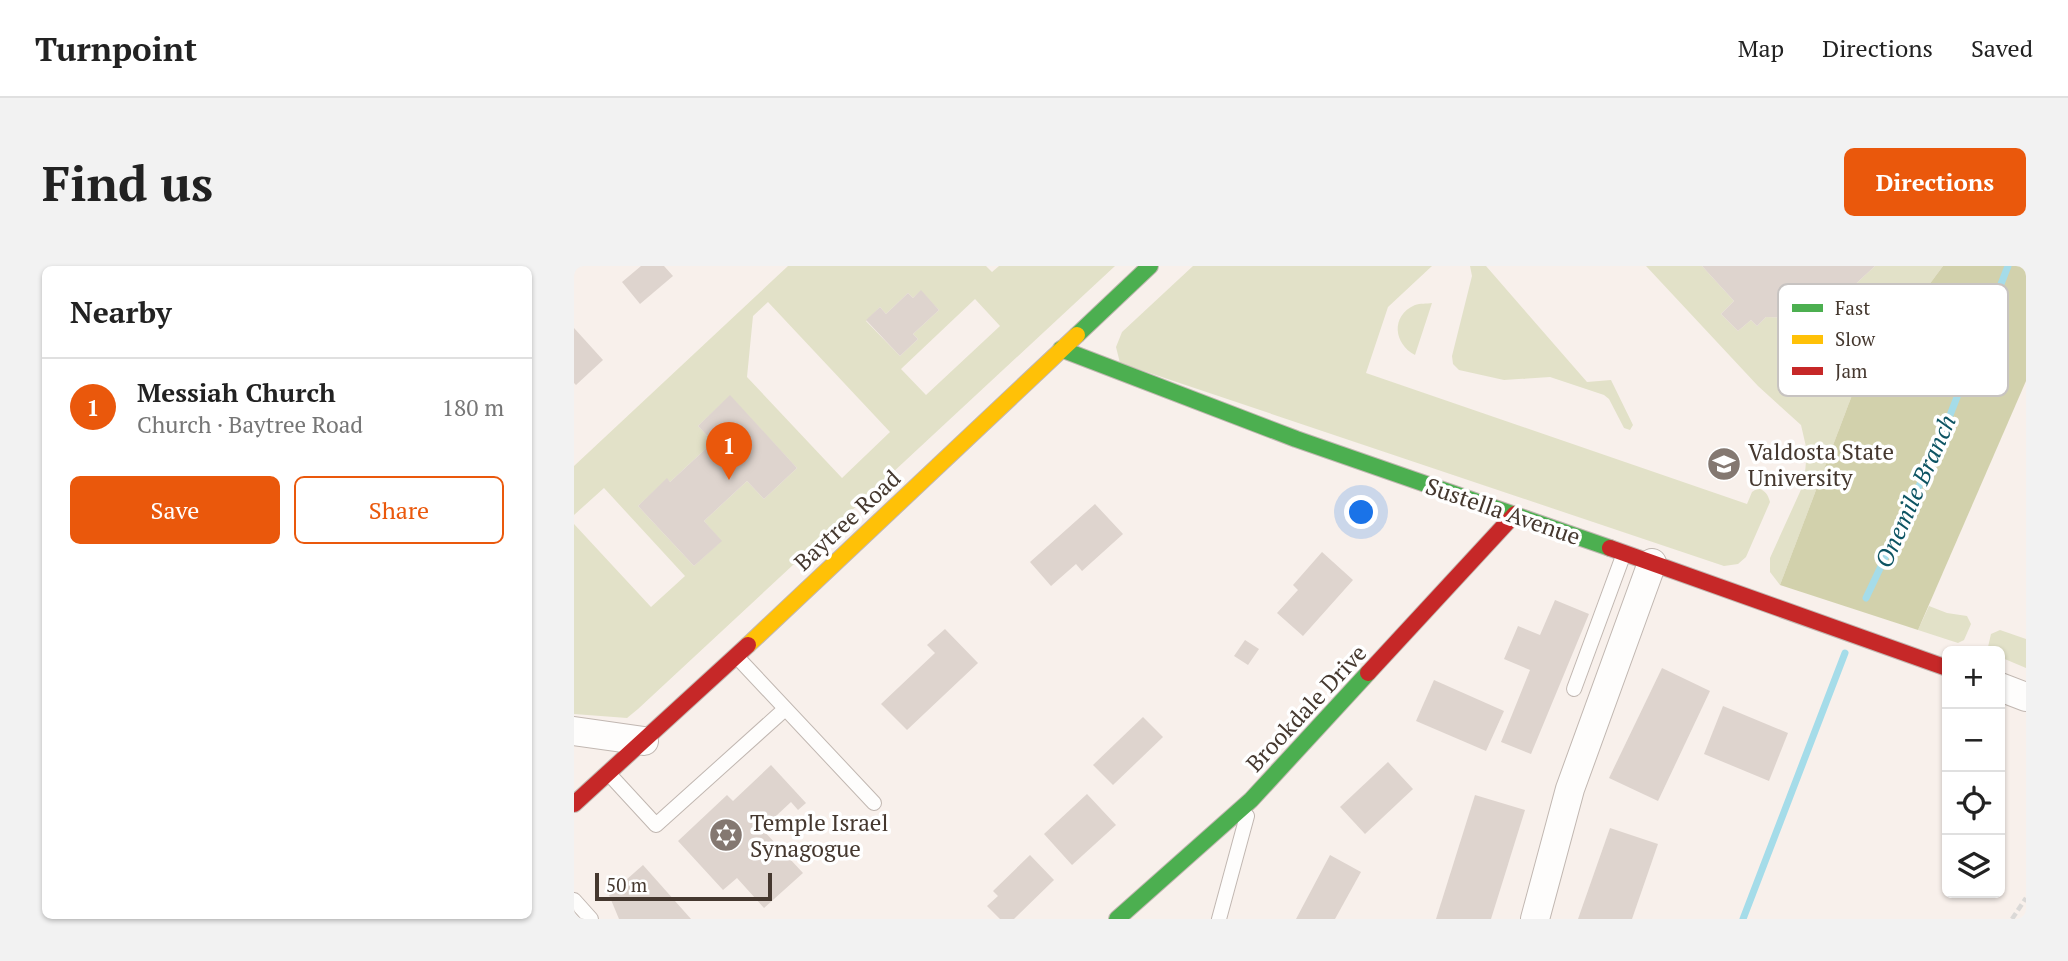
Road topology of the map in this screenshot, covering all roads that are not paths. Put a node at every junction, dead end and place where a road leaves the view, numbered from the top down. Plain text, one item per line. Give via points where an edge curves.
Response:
1 (1150, 266) edge
2 (1061, 349) junction
3 (1515, 514) junction
4 (1624, 553) junction
5 (1652, 563) junction
6 (736, 656) junction
7 (1942, 666) edge
8 (1574, 689) dead end
9 (2005, 689) edge
10 (2026, 696) edge
11 (785, 709) junction
12 (574, 731) edge
13 (644, 741) junction
14 (608, 773) junction
15 (1251, 800) junction
16 (874, 803) dead end
17 (574, 804) edge
18 (574, 900) edge
19 (591, 919) edge
20 (1117, 919) edge
21 (1219, 919) edge
22 (1535, 919) edge

1 - 2 street, Baytree Road
2 - 3 street, Sustella Avenue via 1296,439
2 - 6 street, Baytree Road
3 - 4 street, Sustella Avenue
3 - 15 street, Brookdale Drive
4 - 5 street, Sustella Avenue
4 - 8 lane
5 - 7 street, Sustella Avenue
5 - 22 street via 1570,789
6 - 11 lane
6 - 13 street, Baytree Road
9 - 10 street
11 - 14 lane via 656,825
11 - 16 lane
12 - 13 street
13 - 14 street, Baytree Road
14 - 17 street, Baytree Road
15 - 20 street, Brookdale Drive
15 - 21 lane
18 - 19 lane

